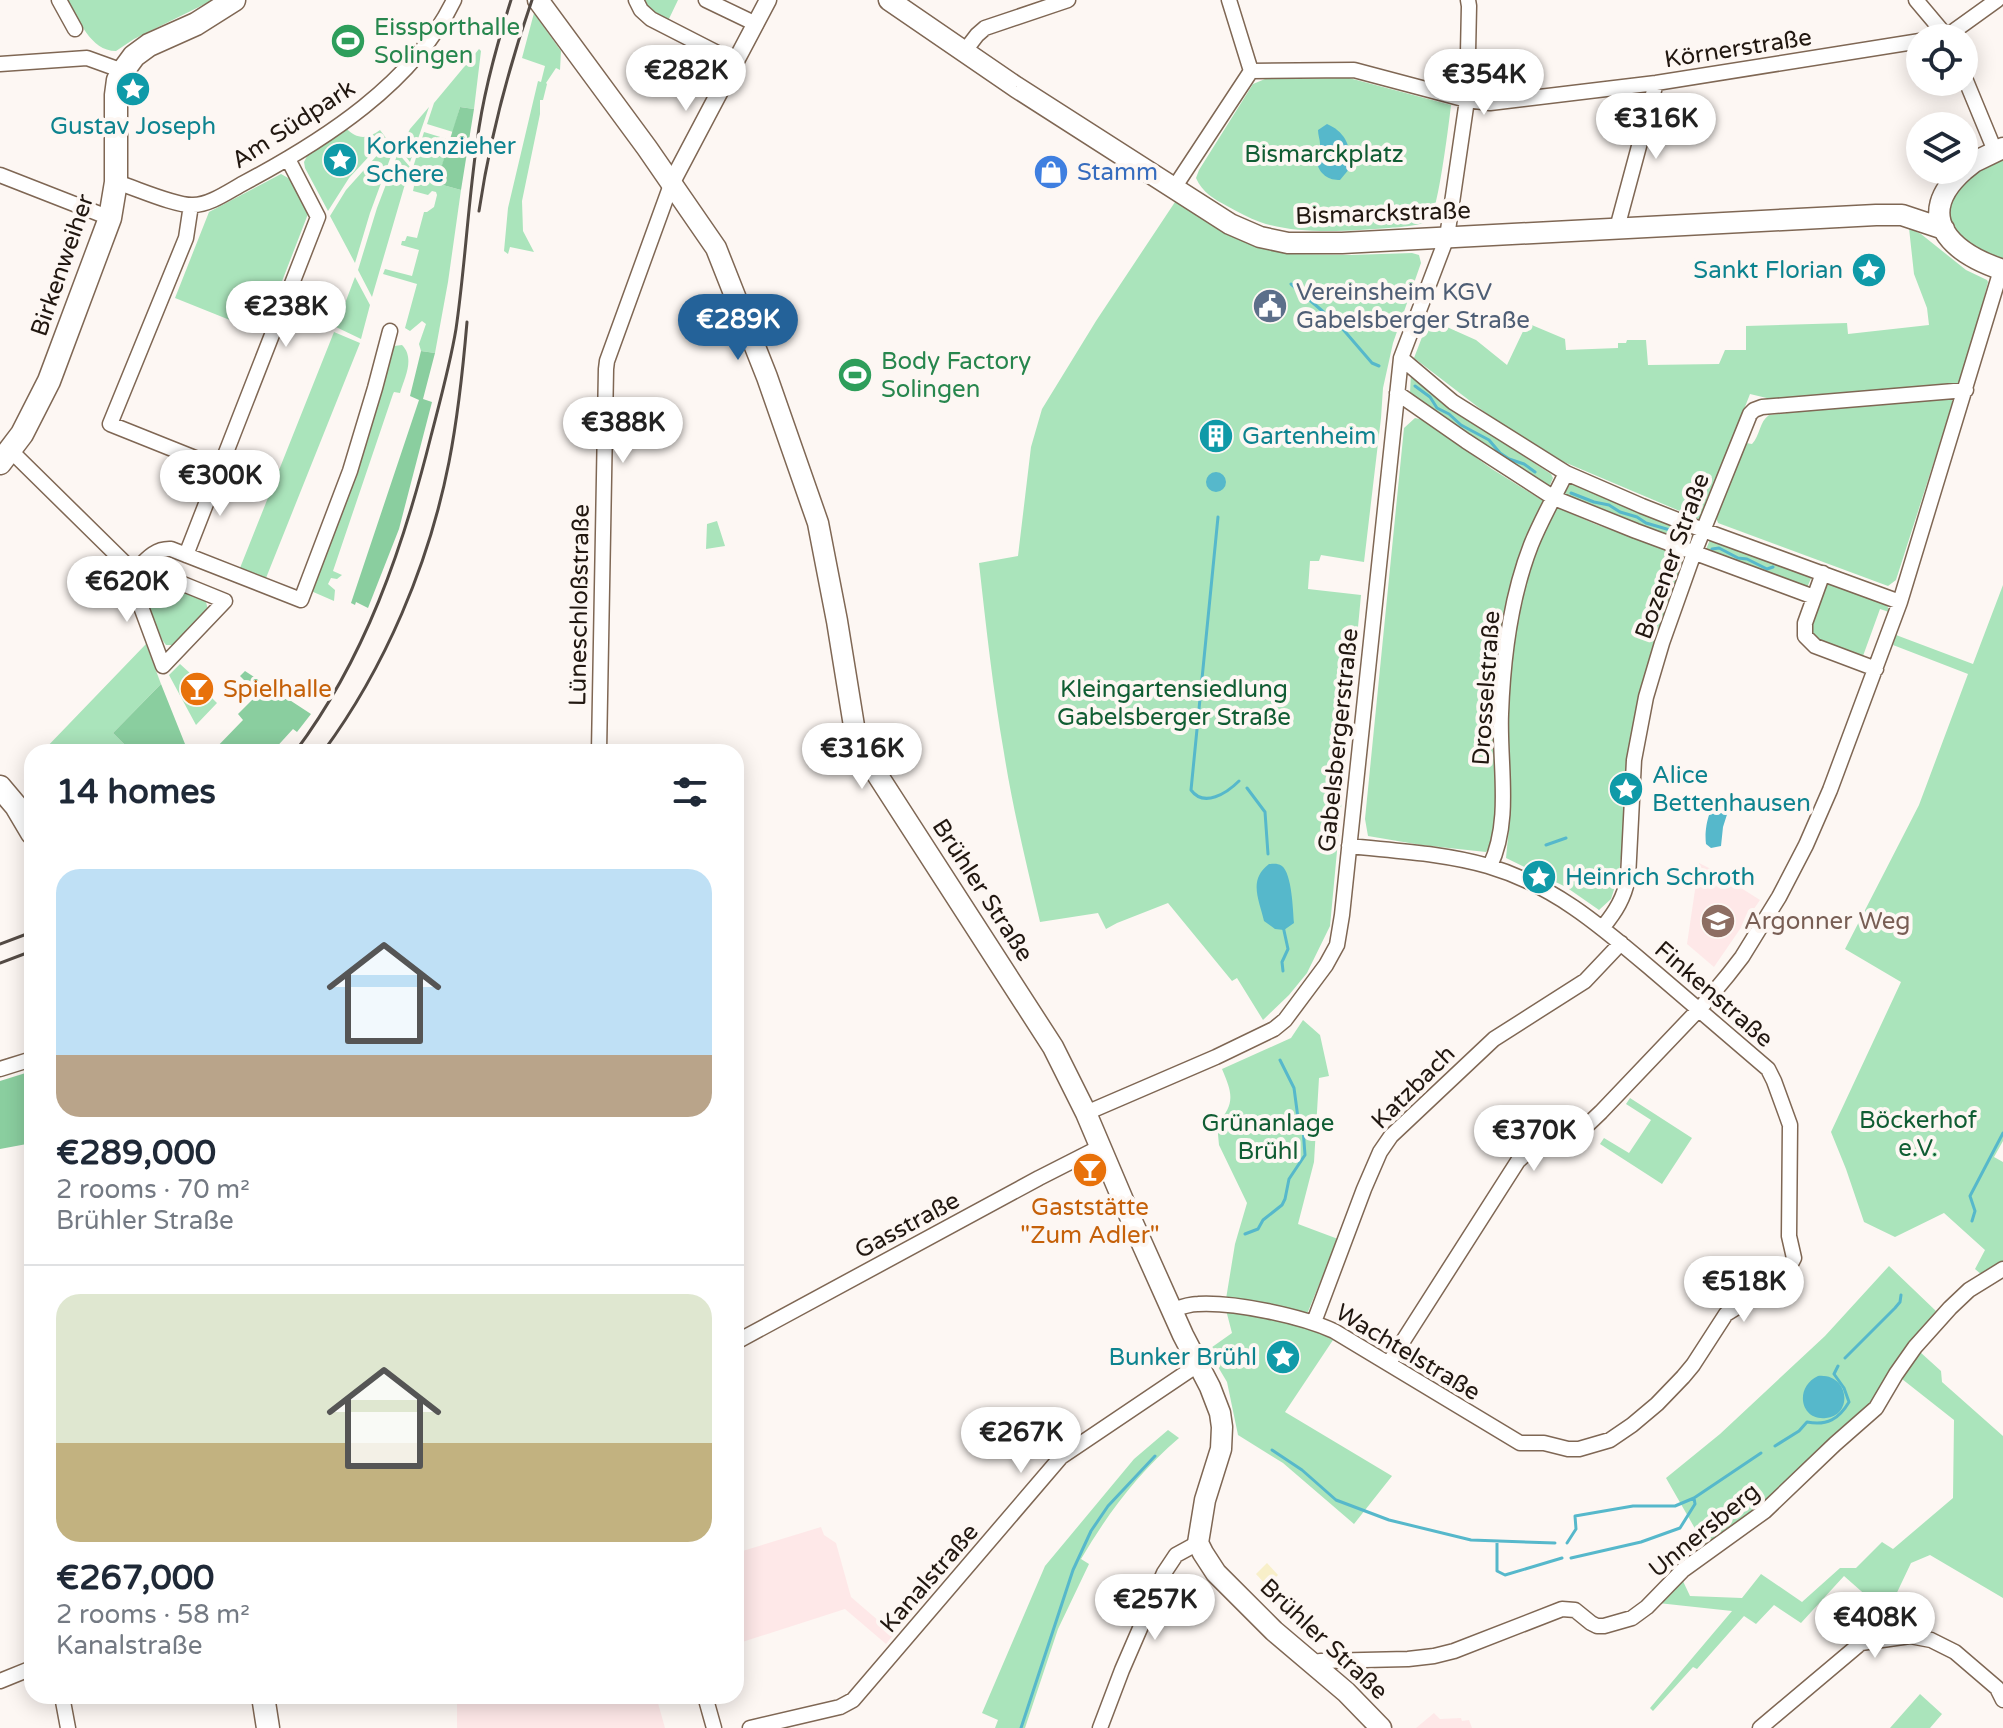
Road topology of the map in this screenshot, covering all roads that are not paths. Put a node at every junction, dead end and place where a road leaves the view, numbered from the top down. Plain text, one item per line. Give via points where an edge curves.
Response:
1 (59, 0) edge
2 (234, 0) edge
3 (454, 0) edge
4 (636, 0) edge
5 (706, 0) edge
6 (768, 0) edge
7 (889, 0) edge
8 (1068, 0) edge
9 (1229, 0) edge
10 (1468, 0) edge
11 (1916, 0) edge
12 (1997, 0) edge
13 (544, 8) edge
14 (756, 24) junction
15 (1934, 24) edge
16 (1962, 24) edge
17 (75, 29) dead end
18 (1906, 43) edge
19 (964, 52) junction
20 (735, 62) junction
21 (0, 64) edge
22 (123, 71) junction
23 (1251, 71) junction
24 (1656, 83) junction
25 (1973, 96) edge
26 (1467, 100) junction
27 (1999, 150) edge
28 (288, 159) junction
29 (1978, 160) edge
30 (0, 175) edge
31 (116, 182) junction
32 (672, 182) junction
33 (1951, 184) edge
34 (1174, 188) junction
35 (1940, 198) junction
36 (191, 205) junction
37 (1902, 215) junction
38 (110, 218) junction
39 (1617, 228) junction
40 (1944, 229) junction
41 (1447, 237) junction
42 (2002, 270) edge
43 (390, 331) dead end
44 (1401, 358) junction
45 (1966, 390) junction
46 (1397, 393) junction
47 (5, 457) edge
48 (220, 468) junction
49 (1566, 473) junction
50 (1554, 498) junction
51 (1703, 530) junction
52 (1694, 553) junction
53 (186, 555) junction
54 (134, 572) junction
55 (1823, 573) junction
56 (1814, 597) junction
57 (1900, 602) junction
58 (1876, 669) junction
59 (599, 744) edge
60 (1, 791) edge
61 (24, 820) edge
62 (1349, 846) junction
63 (1490, 866) junction
64 (1603, 927) junction
65 (1621, 943) junction
66 (1699, 1009) junction
67 (24, 1062) edge
68 (0, 1069) edge
69 (1086, 1113) junction
70 (1100, 1147) junction
71 (2003, 1269) edge
72 (1173, 1310) junction
73 (1314, 1322) junction
74 (744, 1338) edge
75 (1389, 1363) junction
76 (1199, 1364) junction
77 (1520, 1443) joint
78 (1198, 1543) junction
79 (1311, 1664) junction
80 (24, 1671) edge
81 (0, 1681) edge
82 (2001, 1690) edge
83 (64, 1704) edge
84 (264, 1704) edge
85 (707, 1704) edge
86 (68, 1728) edge
87 (268, 1728) edge
88 (714, 1728) edge
89 (750, 1728) edge
90 (1100, 1728) edge
91 (1381, 1728) edge
92 (1760, 1728) edge

1 - 17 street
2 - 22 main road via 149,45
3 - 28 street, Am Südpark via 431,40 393,81
4 - 20 street via 651,19
5 - 14 street
6 - 14 street
7 - 19 main road, Bismarckstraße
8 - 19 street via 985,28
9 - 23 street
10 - 26 street, Gabelsbergerstraße
11 - 15 street
12 - 16 street
13 - 32 main road, Brühler Straße
14 - 20 street
18 - 24 street, Körnerstraße
19 - 34 main road, Bismarckstraße
20 - 32 street
21 - 22 street via 87,58
22 - 31 main road, Birkenweiher via 115,103
23 - 26 street via 1354,70
23 - 34 street
24 - 26 street, Körnerstraße via 1490,103
24 - 39 street
25 - 27 street
26 - 41 street, Gabelsbergerstraße
27 - 29 main road
28 - 36 street, Am Südpark via 216,198
28 - 48 street via 318,217
30 - 38 street
31 - 36 street
31 - 38 main road, Birkenweiher
32 - 59 street, Lüneschloßstraße via 606,369
32 - 69 main road, Brühler Straße via 716,248 818,523 859,742 1053,1047
33 - 35 main road
34 - 41 main road, Bismarckstraße via 1239,229 1288,243
35 - 37 main road, Bismarckstraße
35 - 40 main road
36 - 48 street via 186,238 110,424
37 - 39 main road, Bismarckstraße
37 - 40 main road, Bismarckstraße
38 - 47 main road, Birkenweiher via 49,381
39 - 41 main road, Bismarckstraße
40 - 42 main road via 1971,257
41 - 44 street, Gabelsbergerstraße
42 - 45 street
43 - 53 street via 350,471 301,600
44 - 46 street, Gabelsbergerstraße
44 - 49 street via 1453,402
45 - 51 street, Bozener Straße via 1756,409
45 - 57 street
46 - 50 street
46 - 62 street, Gabelsbergerstraße
47 - 54 street
48 - 53 street
49 - 50 street, Drosselstraße
49 - 51 street
50 - 52 street
50 - 63 street, Drosselstraße via 1524,564 1510,621 1501,716 1502,833
51 - 52 street, Bozener Straße
51 - 55 street
52 - 56 street
52 - 64 street, Bozener Straße via 1646,697 1634,760 1624,895
53 - 54 street via 160,550
54 - 54 street via 137,596 163,666 225,601 161,575
55 - 56 street
55 - 57 street
56 - 58 street via 1806,638
57 - 58 street
58 - 66 street via 1830,790 1779,897 1742,957
60 - 61 main road
62 - 63 street, Finkenstraße
62 - 69 street, Gabelsbergerstraße via 1335,949 1285,1020 1259,1037
63 - 64 street, Finkenstraße via 1554,893
64 - 65 street, Finkenstraße
65 - 66 street, Finkenstraße
65 - 73 street, Katzbach via 1585,981 1494,1039 1391,1136 1364,1189
66 - 75 street via 1580,1132 1548,1139 1518,1161
66 - 77 street, Finkenstraße via 1768,1069 1774,1081 1790,1125 1793,1262 1775,1283 1726,1314 1674,1387 1610,1440 1573,1449
67 - 68 street
69 - 70 main road, Brühler Straße
70 - 72 main road, Brühler Straße
70 - 74 street, Gasstraße
71 - 79 street, Unnersberg via 1950,1308 1915,1347 1876,1408 1765,1511 1683,1570 1632,1618 1597,1626 1575,1610 1562,1609 1434,1656
72 - 73 street, Wachtelstraße via 1226,1305
72 - 76 main road, Brühler Straße
73 - 75 street, Wachtelstraße
75 - 77 street, Wachtelstraße
76 - 78 main road, Brühler Straße via 1222,1427
76 - 89 street, Kanalstraße via 1061,1457 853,1700
78 - 79 main road, Brühler Straße via 1216,1573
78 - 90 street via 1176,1555 1164,1573
79 - 91 main road, Brühler Straße
80 - 81 street
82 - 92 street via 1955,1652 1931,1640 1910,1636 1861,1643
83 - 86 street
84 - 87 main road
85 - 88 street

